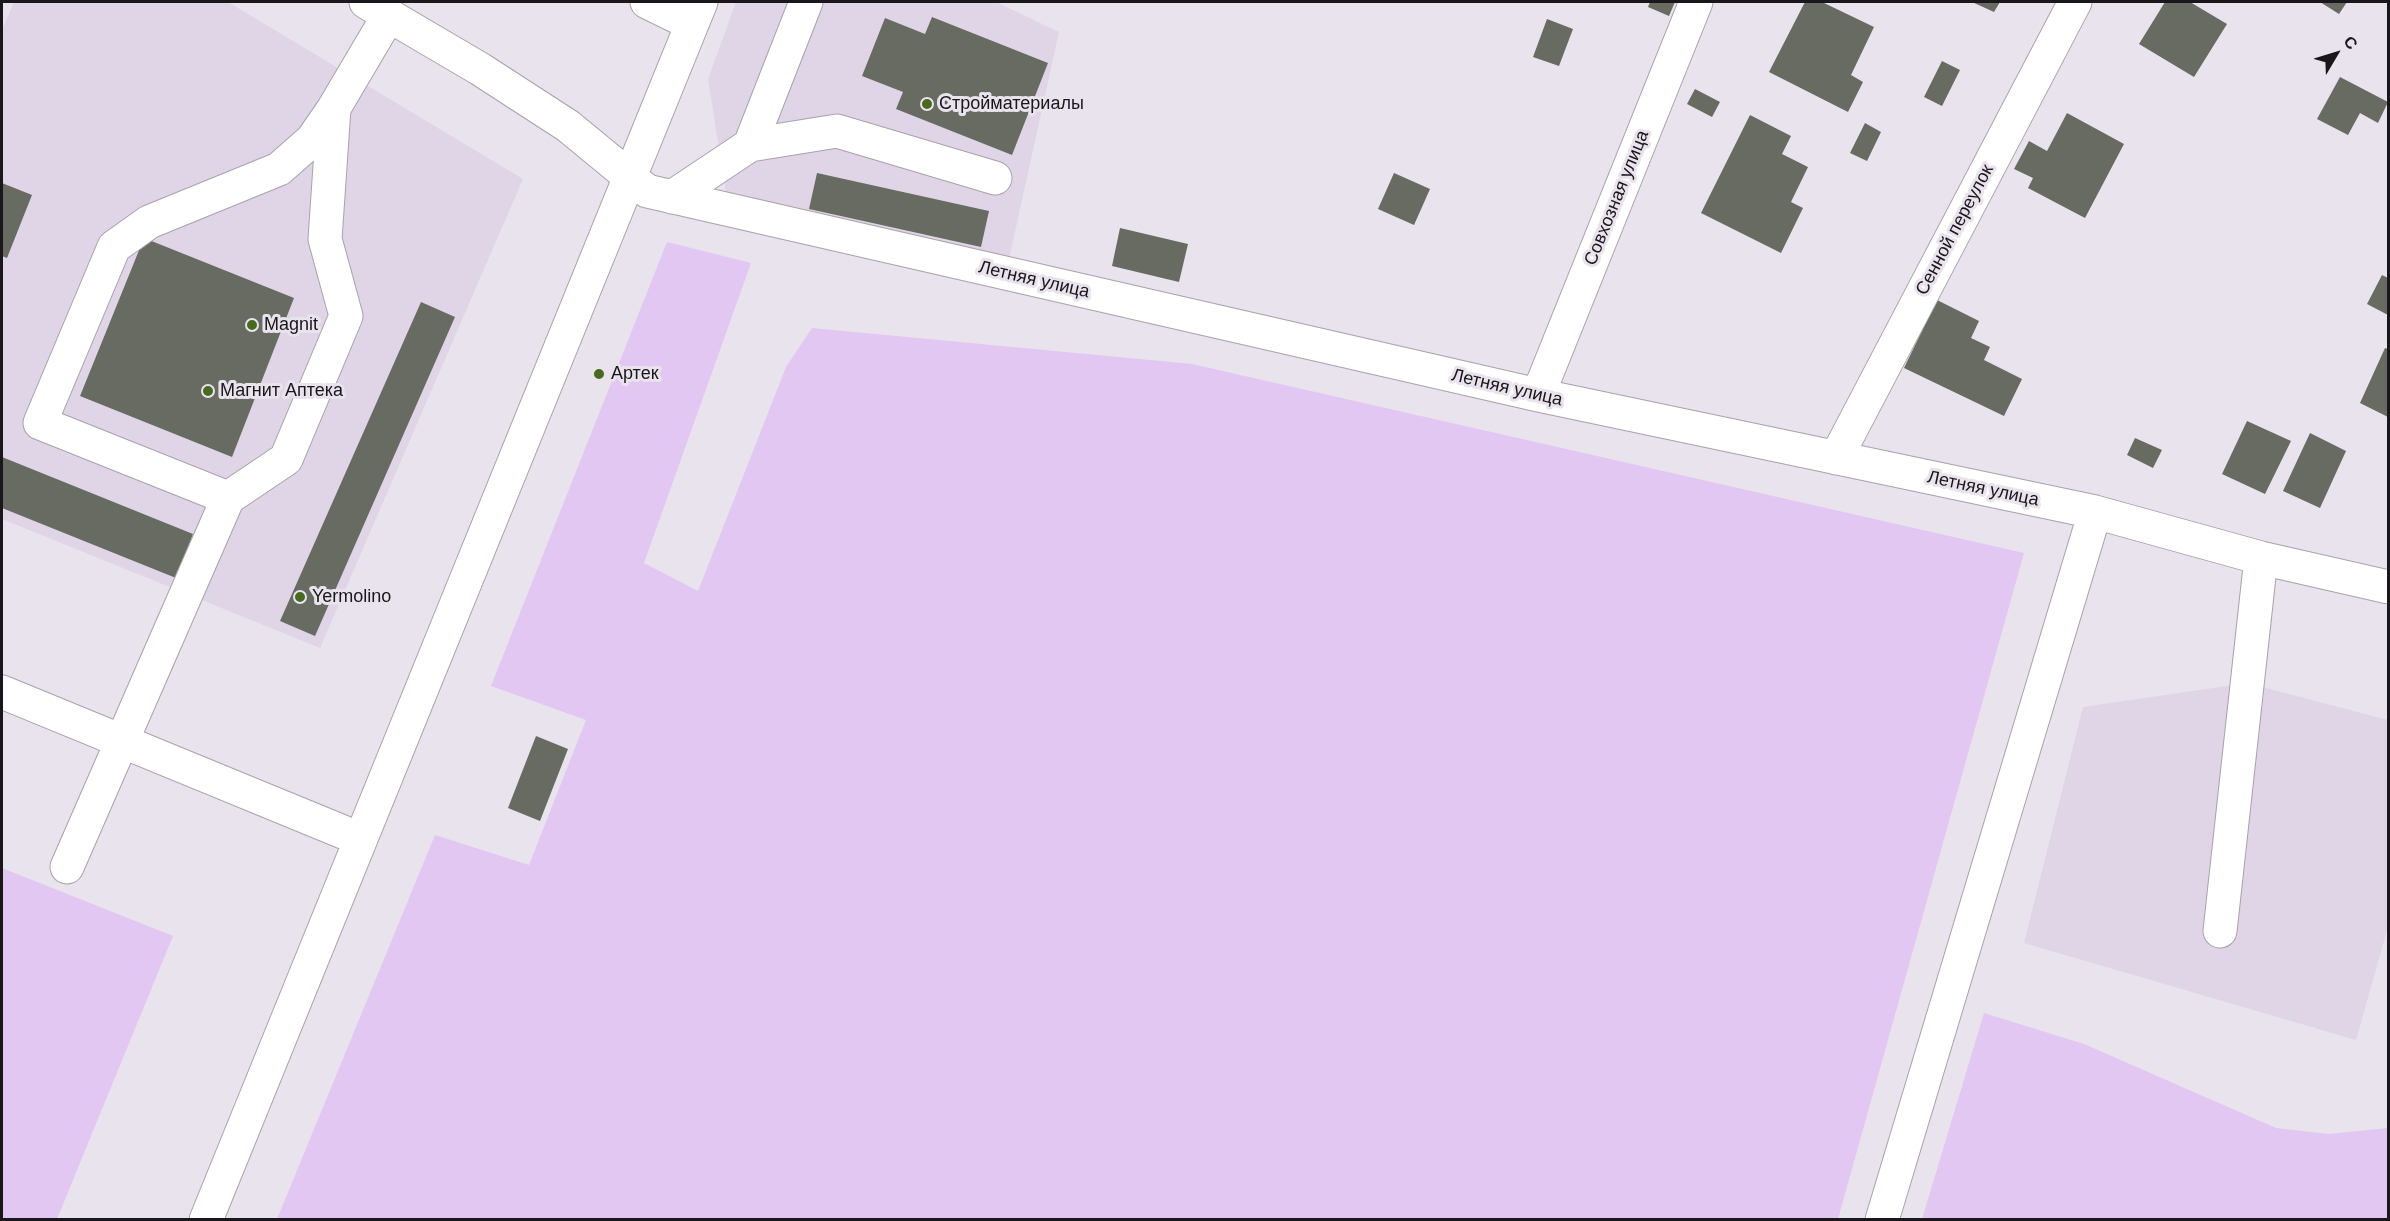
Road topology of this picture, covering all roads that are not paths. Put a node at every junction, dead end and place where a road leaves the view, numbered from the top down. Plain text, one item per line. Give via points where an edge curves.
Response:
1 (647, 2) edge
2 (806, 2) edge
3 (1696, 2) edge
4 (2074, 2) edge
5 (377, 8) edge
6 (696, 13) edge
7 (334, 108) junction
8 (750, 145) junction
9 (631, 177) junction
10 (995, 178) dead end
11 (672, 197) junction
12 (1538, 395) junction
13 (1836, 458) junction
14 (228, 498) junction
15 (2095, 512) junction
16 (2261, 558) junction
17 (2388, 587) edge
18 (2, 692) edge
19 (122, 741) junction
20 (360, 839) junction
21 (67, 867) dead end
22 (2220, 931) dead end
23 (206, 1220) edge
24 (1882, 1220) edge

1 - 6 street
2 - 8 street
3 - 12 street, Совхозная улица
4 - 13 street, Сенной переулок
5 - 7 street
5 - 9 street, Летняя улица via 568,126
6 - 9 street
7 - 14 street via 325,239 346,316 286,459
7 - 14 street via 312,140 279,169 149,222 114,247 40,423
8 - 10 street via 837,131
8 - 11 street
9 - 11 street, Летняя улица via 646,191
9 - 20 street
11 - 12 street, Летняя улица
12 - 13 street, Летняя улица
13 - 15 street, Летняя улица
14 - 19 street
15 - 16 street, Летняя улица
15 - 24 street
16 - 17 street, Летняя улица
16 - 22 street
18 - 19 street
19 - 20 street
19 - 21 street
20 - 23 street

